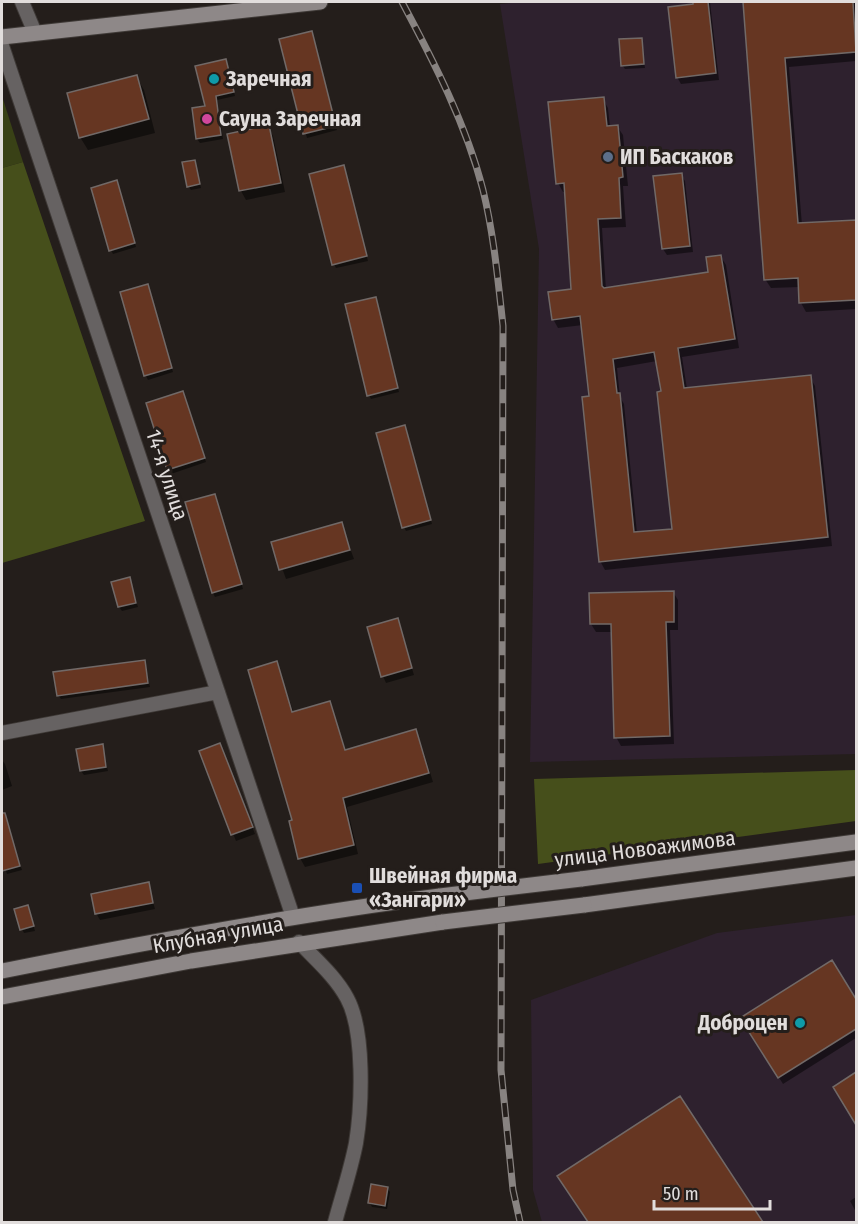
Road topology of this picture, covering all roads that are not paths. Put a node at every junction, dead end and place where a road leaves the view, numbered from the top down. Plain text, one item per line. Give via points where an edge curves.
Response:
1 (21, 2) edge
2 (320, 2) edge
3 (35, 33) junction
4 (2, 37) edge
5 (2, 46) edge
6 (218, 692) junction
7 (2, 733) edge
8 (856, 842) edge
9 (856, 868) edge
10 (440, 896) joint
11 (293, 917) junction
12 (299, 942) junction
13 (2, 971) edge
14 (2, 997) edge
15 (335, 1222) edge

1 - 3 street
2 - 3 main road
3 - 4 main road
5 - 6 street, 14-я улица
6 - 7 street
6 - 11 street, 14-я улица
8 - 10 main road, улица Новоажимова, bridge
9 - 12 main road, Клубная улица, bridge
10 - 11 main road, Клубная улица
11 - 12 main road
11 - 13 main road, Клубная улица
12 - 14 main road, Клубная улица
12 - 15 street via 348,999 357,1036 356,1143

